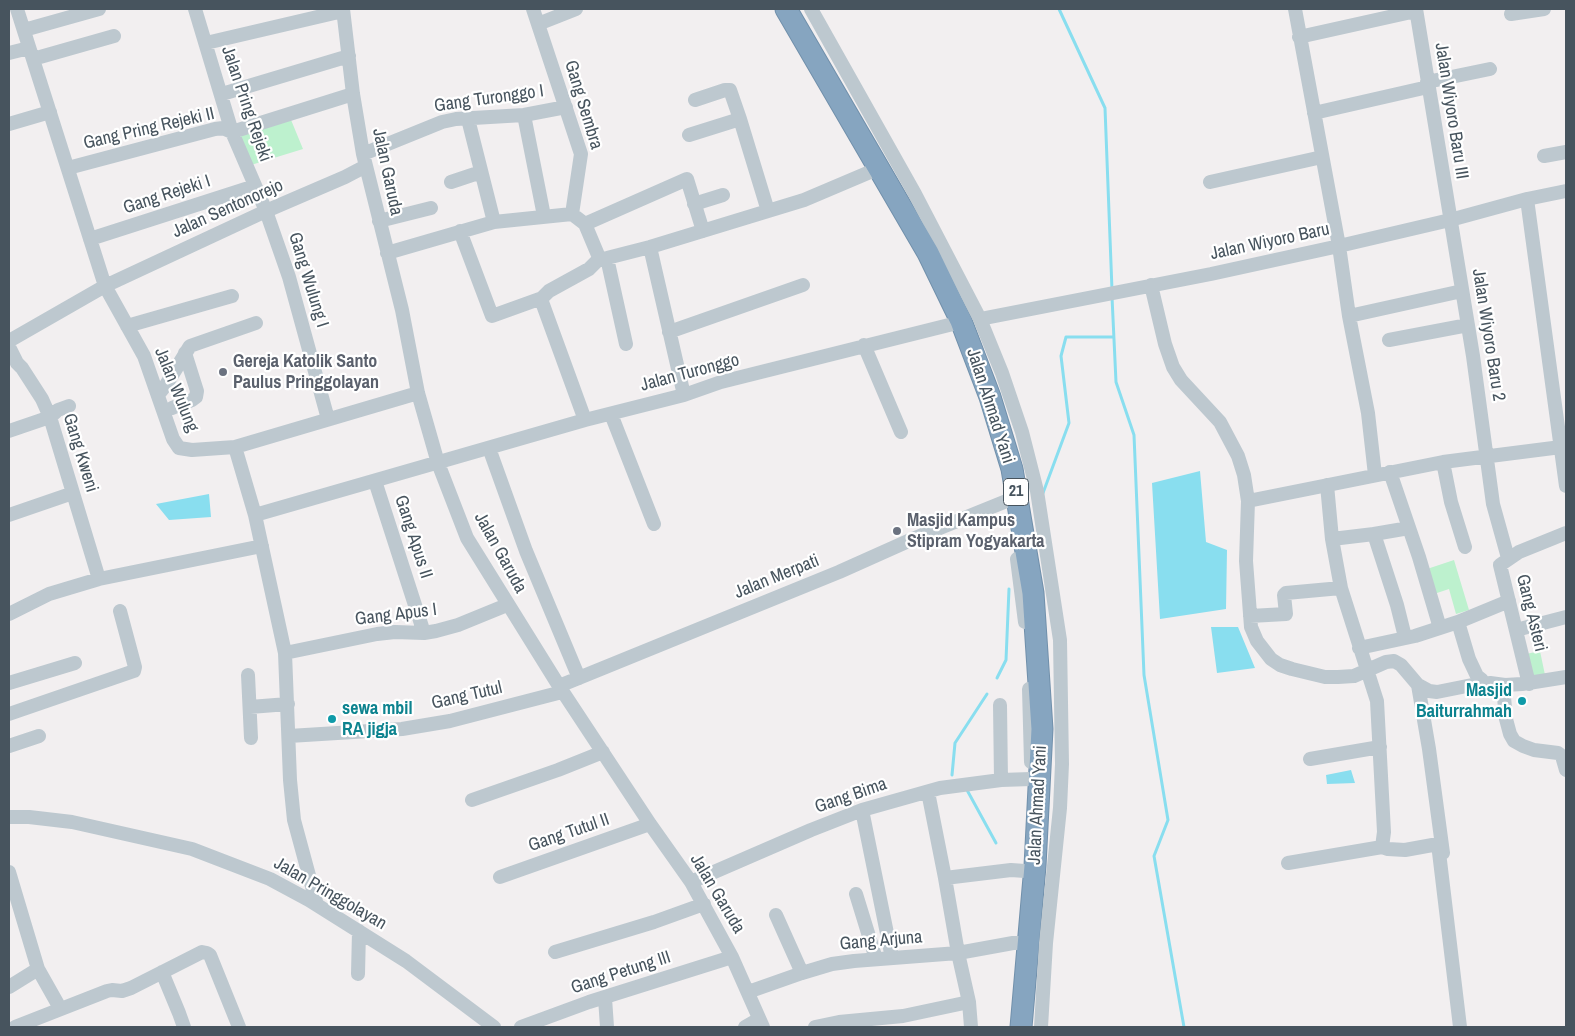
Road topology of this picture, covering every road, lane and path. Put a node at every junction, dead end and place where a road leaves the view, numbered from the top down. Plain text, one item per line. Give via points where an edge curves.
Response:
1 (17, 9) edge
2 (99, 9) edge
3 (195, 9) edge
4 (533, 9) edge
5 (576, 9) edge
6 (775, 9) edge
7 (786, 9) edge
8 (800, 9) edge
9 (811, 9) edge
10 (1295, 9) edge
11 (1544, 9) edge
12 (343, 10) edge
13 (1416, 10) edge
14 (1511, 14) dead end
15 (538, 24) junction
16 (24, 30) junction
17 (114, 36) dead end
18 (1299, 37) junction
19 (206, 43) junction
20 (9, 53) edge
21 (31, 53) junction
22 (349, 56) junction
23 (1490, 69) dead end
24 (1428, 85) junction
25 (222, 94) junction
26 (353, 94) junction
27 (695, 100) dead end
28 (566, 107) junction
29 (50, 112) junction
30 (1314, 113) junction
31 (524, 115) junction
32 (468, 119) junction
33 (740, 119) junction
34 (9, 124) edge
35 (232, 132) junction
36 (689, 135) dead end
37 (1566, 152) edge
38 (1544, 156) dead end
39 (1322, 158) junction
40 (364, 160) junction
41 (68, 168) junction
42 (481, 172) junction
43 (870, 172) junction
44 (345, 177) junction
45 (451, 182) dead end
46 (1210, 182) dead end
47 (255, 186) junction
48 (370, 186) junction
49 (1566, 192) edge
50 (723, 194) dead end
51 (1527, 200) junction
52 (694, 204) junction
53 (430, 208) dead end
54 (266, 211) junction
55 (768, 211) junction
56 (572, 214) junction
57 (544, 216) junction
58 (1450, 220) junction
59 (378, 221) junction
60 (494, 222) junction
61 (585, 224) junction
62 (460, 231) junction
63 (703, 231) junction
64 (932, 235) junction
65 (90, 239) junction
66 (1339, 246) junction
67 (650, 247) junction
68 (387, 253) junction
69 (604, 258) junction
70 (802, 285) dead end
71 (1151, 285) junction
72 (105, 286) junction
73 (1462, 291) junction
74 (232, 296) dead end
75 (542, 298) junction
76 (1348, 316) junction
77 (980, 318) junction
78 (256, 322) dead end
79 (953, 324) junction
80 (1468, 325) junction
81 (127, 326) junction
82 (670, 332) junction
83 (1389, 340) dead end
84 (9, 341) edge
85 (626, 344) dead end
86 (864, 345) junction
87 (9, 347) edge
88 (185, 353) junction
89 (418, 393) junction
90 (684, 394) junction
91 (158, 395) junction
92 (69, 406) dead end
93 (167, 410) junction
94 (611, 414) junction
95 (50, 417) junction
96 (328, 419) junction
97 (585, 420) junction
98 (9, 431) edge
99 (901, 432) dead end
100 (235, 447) junction
101 (1561, 447) junction
102 (489, 448) junction
103 (1487, 456) junction
104 (1443, 462) junction
105 (438, 463) junction
106 (1390, 472) junction
107 (1375, 475) junction
108 (375, 481) junction
109 (1327, 485) junction
110 (1566, 486) edge
111 (73, 493) junction
112 (1009, 500) junction
113 (1248, 501) junction
114 (9, 515) edge
115 (255, 515) junction
116 (654, 524) dead end
117 (1409, 528) junction
118 (1566, 533) edge
119 (1374, 534) junction
120 (1332, 539) junction
121 (262, 546) junction
122 (1465, 547) dead end
123 (1508, 558) junction
124 (99, 579) junction
125 (1341, 588) junction
126 (1509, 600) junction
127 (508, 605) junction
128 (120, 611) dead end
129 (9, 614) edge
130 (1250, 616) junction
131 (1566, 617) edge
132 (1458, 622) junction
133 (1440, 628) junction
134 (1516, 630) junction
135 (424, 633) junction
136 (1405, 637) junction
137 (1359, 648) junction
138 (285, 653) junction
139 (74, 663) dead end
140 (1366, 672) junction
141 (248, 675) dead end
142 (1566, 677) edge
143 (579, 678) junction
144 (9, 683) edge
145 (1482, 683) junction
146 (1530, 684) junction
147 (1418, 686) junction
148 (560, 689) junction
149 (288, 704) junction
150 (1000, 705) dead end
151 (250, 707) junction
152 (9, 714) edge
153 (39, 736) dead end
154 (289, 736) junction
155 (251, 738) dead end
156 (9, 746) edge
157 (1380, 747) junction
158 (603, 752) junction
159 (1310, 759) dead end
160 (1566, 770) edge
161 (1031, 779) junction
162 (1001, 780) junction
163 (928, 792) junction
164 (472, 800) dead end
165 (862, 810) junction
166 (9, 817) edge
167 (650, 824) junction
168 (1382, 847) junction
169 (1288, 864) dead end
170 (1025, 871) junction
171 (9, 872) edge
172 (500, 877) dead end
173 (945, 878) junction
174 (691, 882) junction
175 (1442, 883) junction
176 (856, 894) dead end
177 (704, 904) junction
178 (317, 905) junction
179 (776, 915) dead end
180 (359, 931) junction
181 (1020, 943) junction
182 (555, 952) dead end
183 (958, 953) junction
184 (732, 957) junction
185 (892, 958) junction
186 (876, 959) junction
187 (38, 969) junction
188 (162, 972) junction
189 (802, 972) junction
190 (358, 974) dead end
191 (9, 987) edge
192 (748, 992) junction
193 (605, 998) junction
194 (968, 1002) junction
195 (60, 1008) junction
196 (9, 1019) edge
197 (761, 1023) edge
198 (14, 1027) edge
199 (184, 1027) edge
200 (239, 1027) edge
201 (494, 1027) edge
202 (521, 1027) edge
203 (607, 1027) edge
204 (745, 1027) edge
205 (815, 1027) edge
206 (971, 1027) edge
207 (1014, 1027) edge
208 (1021, 1027) edge
209 (1032, 1027) edge
210 (1041, 1027) edge
211 (1460, 1027) edge

1 - 16 street, Jalan Wulung
2 - 16 street
3 - 19 street, Jalan Pring Rejeki
4 - 15 street, Gang Sembra
5 - 15 street
6 - 43 street
7 - 208 highway, Jalan Ahmad Yani / 21 via 928,253 961,321 990,397 1012,469 1033,594 1042,729 1035,866
8 - 64 highway, Jalan Ahmad Yani / 21
9 - 64 street
10 - 18 street
11 - 14 street
12 - 19 street
12 - 22 street, Jalan Garuda
13 - 18 street
13 - 24 street, Jalan Wiyoro Baru III
15 - 28 street, Gang Sembra
16 - 21 street, Jalan Wulung
17 - 21 street
18 - 30 street
19 - 25 street, Jalan Pring Rejeki
20 - 21 street
21 - 29 street, Jalan Wulung
22 - 25 street
22 - 26 street, Jalan Garuda
23 - 24 street
24 - 30 street
24 - 58 street, Jalan Wiyoro Baru III
25 - 35 street, Jalan Pring Rejeki
26 - 35 street, Gang Pring Rejeki II
26 - 40 street, Jalan Garuda
27 - 33 street via 728,89
28 - 31 street, Gang Turonggo I
28 - 56 street, Gang Sembra via 581,154
29 - 34 street
29 - 41 street, Jalan Wulung
30 - 39 street
31 - 32 street, Gang Turonggo I
31 - 57 street
32 - 40 street, Gang Turonggo I via 439,123
32 - 42 street
33 - 36 street
33 - 55 street
35 - 41 street, Gang Pring Rejeki II via 223,128 201,132
35 - 47 street, Jalan Pring Rejeki
37 - 38 street
39 - 46 street
39 - 66 street
40 - 44 street, Jalan Sentonorejo
40 - 48 street, Jalan Garuda
41 - 65 street, Jalan Wulung
42 - 45 street
42 - 60 street
43 - 55 street via 804,200
43 - 79 street via 921,260
44 - 48 street
44 - 54 street, Jalan Sentonorejo
47 - 54 street, Jalan Pring Rejeki
47 - 65 street, Gang Rejeki I
48 - 59 street, Jalan Garuda
49 - 51 street, Jalan Wiyoro Baru
50 - 52 street
51 - 58 street, Jalan Wiyoro Baru
51 - 101 street
52 - 61 street via 687,179
52 - 63 street
53 - 59 street
54 - 72 street, Jalan Sentonorejo
54 - 96 street, Gang Wulung I via 289,277
55 - 63 street
56 - 57 street
56 - 61 street
57 - 60 street
58 - 66 street, Jalan Wiyoro Baru
58 - 73 street, Jalan Wiyoro Baru 2
59 - 68 street, Jalan Garuda
60 - 62 street
61 - 69 street
62 - 68 street
62 - 75 street via 494,321
63 - 67 street
64 - 77 street
64 - 209 highway, Jalan Ahmad Yani / 21 via 992,372 1023,472 1044,594 1054,689 1054,740
65 - 72 street, Jalan Wulung
66 - 71 street, Jalan Wiyoro Baru
66 - 76 street
67 - 69 street
67 - 82 street
68 - 89 street, Jalan Garuda
69 - 75 street
69 - 85 street
70 - 82 street
71 - 77 street, Jalan Wiyoro Baru
71 - 113 street via 1173,367 1228,434 1240,462
72 - 81 street, Jalan Wulung
72 - 84 street, Jalan Sentonorejo
73 - 76 street
73 - 80 street, Jalan Wiyoro Baru 2
74 - 81 street
75 - 97 street
76 - 107 street via 1368,413
77 - 210 street via 1022,432 1037,491 1060,640 1060,808
78 - 88 street via 194,343
79 - 86 street, Jalan Turonggo
79 - 112 street via 981,398
80 - 83 street
80 - 103 street, Jalan Wiyoro Baru 2
81 - 91 street, Jalan Wulung via 144,356
82 - 90 street
86 - 90 street, Jalan Turonggo
86 - 99 street
87 - 95 street, Gang Kweni
88 - 91 street
88 - 93 street via 196,397
89 - 96 street
89 - 105 street, Jalan Garuda
90 - 94 street, Jalan Turonggo
91 - 93 street, Jalan Wulung
92 - 95 street
93 - 100 street, Jalan Wulung via 173,439 179,448
94 - 97 street, Jalan Turonggo
94 - 116 street
95 - 98 street
95 - 111 street, Gang Kweni
96 - 100 street
97 - 102 street, Jalan Turonggo
100 - 115 street
101 - 103 street
101 - 110 street
102 - 105 street, Jalan Turonggo
102 - 143 street via 526,551
103 - 104 street
103 - 123 street, Jalan Wiyoro Baru 2 via 1493,504
104 - 106 street
104 - 122 street
105 - 108 street
105 - 127 street, Jalan Garuda via 467,538
106 - 107 street
106 - 117 street
107 - 109 street
108 - 115 street
108 - 135 street, Gang Apus II
109 - 113 street
109 - 120 street
111 - 114 street
111 - 124 street, Gang Kweni
112 - 143 street, Jalan Merpati
112 - 161 street via 1028,653
113 - 130 street via 1246,561
115 - 121 street
117 - 119 street
117 - 133 street
118 - 123 street, Gang Asteri
119 - 120 street
119 - 136 street via 1398,604
120 - 125 street
121 - 124 street
121 - 138 street
123 - 126 street, Gang Asteri via 1500,565
124 - 129 street via 49,594
125 - 130 street via 1286,593 1286,614
125 - 137 street
126 - 132 street
126 - 134 street, Gang Asteri
127 - 135 street, Gang Apus I
127 - 148 street, Jalan Garuda
128 - 152 street via 134,671
130 - 140 street via 1257,641 1280,665 1325,677 1338,678
131 - 134 street
132 - 133 street
132 - 145 street via 1469,659
133 - 136 street
134 - 146 street, Gang Asteri
135 - 138 street, Gang Apus I via 378,634
136 - 137 street
137 - 140 street
138 - 149 street
139 - 144 street
140 - 147 street via 1394,661
140 - 157 street via 1377,701
141 - 151 street
142 - 146 street
143 - 148 street, Jalan Merpati
145 - 146 street
145 - 147 street via 1437,692
145 - 160 street via 1503,694 1506,719 1514,741 1534,750 1558,753
147 - 175 street via 1444,856 1446,879
148 - 154 street, Gang Tutul via 450,721 402,729
148 - 158 street, Jalan Garuda
149 - 151 street
149 - 154 street
150 - 162 street
151 - 155 street
153 - 156 street
154 - 178 street via 295,826
157 - 159 street
157 - 168 street
158 - 164 street
158 - 167 street, Jalan Garuda
161 - 162 street, Gang Bima
161 - 170 street
162 - 163 street, Gang Bima
163 - 165 street, Gang Bima
163 - 173 street
165 - 174 street, Gang Bima
165 - 185 street
166 - 178 street, Jalan Pringgolayan via 72,822 192,848 270,879
167 - 172 street, Gang Tutul II
167 - 174 street, Jalan Garuda
168 - 169 street
168 - 175 street via 1404,850 1438,844
170 - 173 street
170 - 181 street
171 - 187 street
173 - 183 street
174 - 177 street, Jalan Garuda
175 - 211 street
176 - 186 street
177 - 182 street
177 - 184 street, Jalan Garuda
178 - 180 street, Jalan Pringgolayan
179 - 189 street
180 - 190 street
180 - 201 street, Jalan Pringgolayan via 428,976
181 - 183 street, Gang Arjuna
181 - 207 street
183 - 185 street, Gang Arjuna
183 - 194 street
184 - 192 street, Jalan Garuda
184 - 193 street, Gang Petung III
185 - 186 street, Gang Arjuna
186 - 189 street, Gang Arjuna via 832,964
187 - 191 street
187 - 195 street
188 - 195 street via 125,990 107,991
188 - 199 street
188 - 200 street via 199,953 207,953
189 - 192 street, Gang Arjuna
192 - 197 street, Jalan Garuda
193 - 202 street, Gang Petung III
193 - 203 street
194 - 205 street via 903,1016
194 - 206 street
195 - 198 street
196 - 198 street
197 - 204 street

